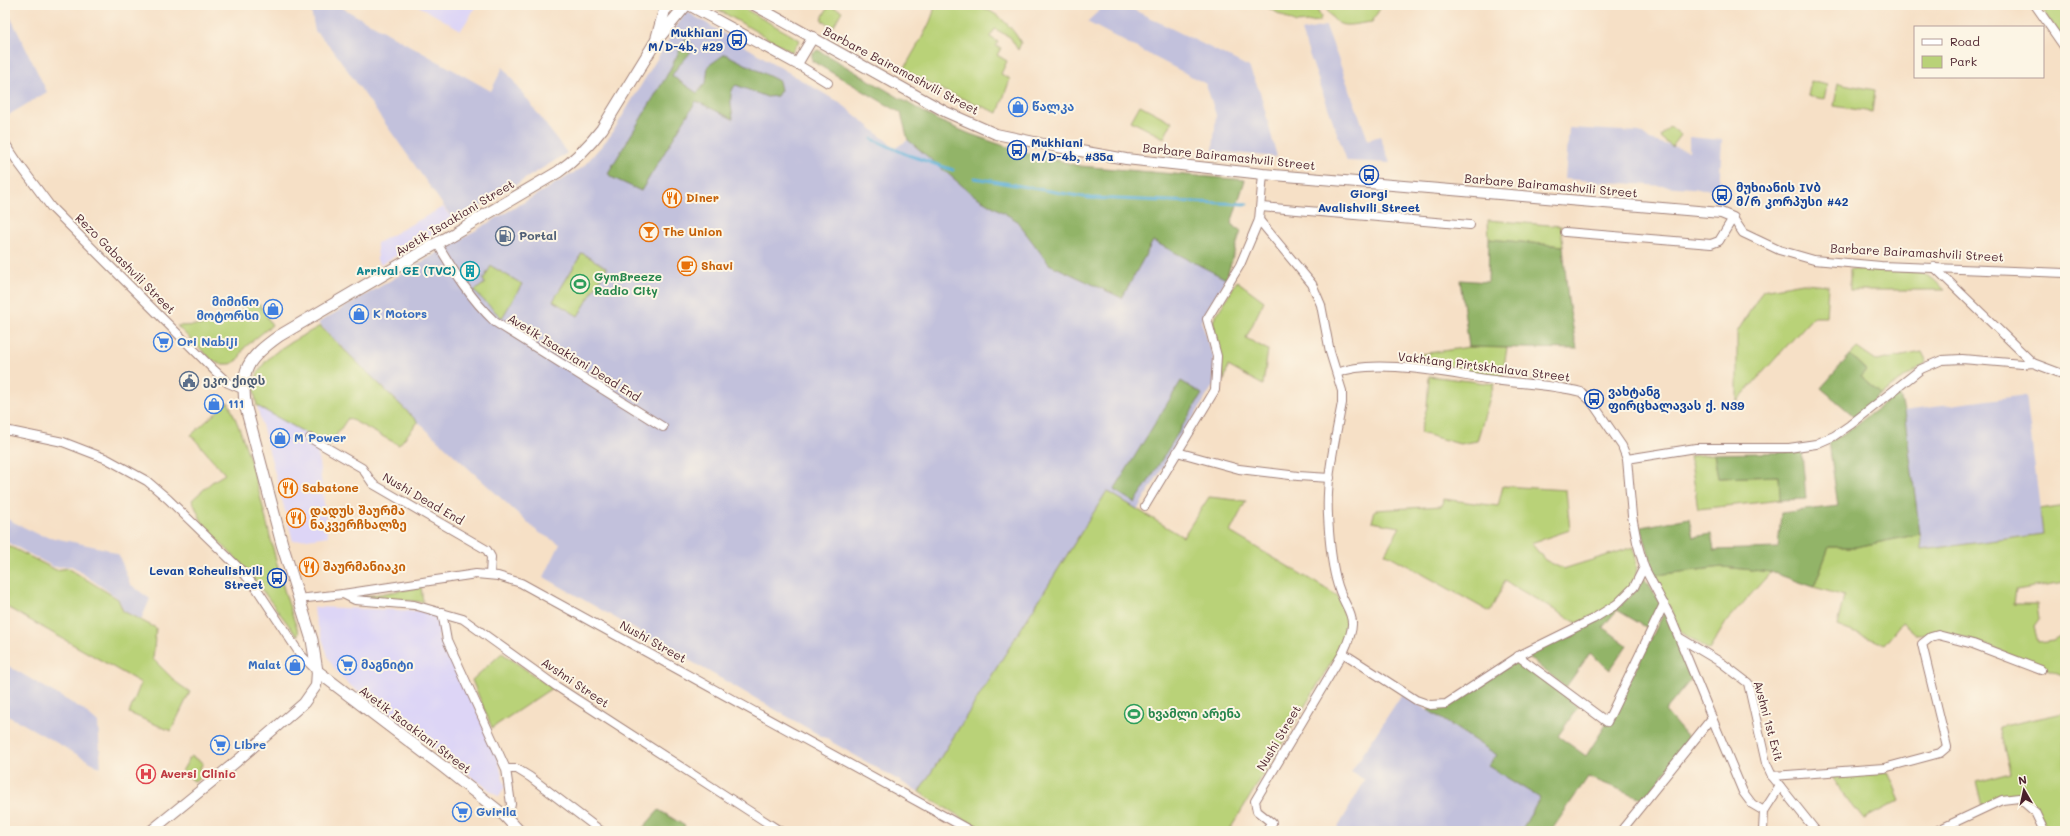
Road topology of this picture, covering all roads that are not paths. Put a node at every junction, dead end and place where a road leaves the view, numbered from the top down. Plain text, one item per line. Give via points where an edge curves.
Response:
1 (666, 5) edge
2 (686, 5) edge
3 (689, 5) edge
4 (754, 5) edge
5 (2035, 5) edge
6 (813, 37) junction
7 (656, 41) junction
8 (2065, 48) edge
9 (797, 64) junction
10 (828, 83) dead end
11 (5, 143) edge
12 (1263, 174) junction
13 (1261, 206) junction
14 (1733, 218) junction
15 (1259, 220) junction
16 (1470, 225) dead end
17 (1565, 232) dead end
18 (437, 243) junction
19 (1934, 267) junction
20 (2065, 273) edge
21 (2033, 363) junction
22 (1337, 373) junction
23 (2064, 376) edge
24 (242, 389) junction
25 (663, 427) dead end
26 (5, 430) edge
27 (310, 438) dead end
28 (1177, 452) junction
29 (1627, 459) junction
30 (1330, 478) junction
31 (1146, 506) dead end
32 (1644, 567) junction
33 (490, 575) junction
34 (343, 594) junction
35 (298, 599) junction
36 (1664, 604) junction
37 (442, 612) junction
38 (1680, 638) junction
39 (1344, 654) junction
40 (1518, 656) junction
41 (2041, 670) dead end
42 (318, 671) junction
43 (1712, 718) junction
44 (506, 769) junction
45 (1772, 776) junction
46 (1780, 786) junction
47 (1764, 811) junction
48 (505, 816) junction
49 (776, 830) edge
50 (151, 831) edge
51 (519, 831) edge
52 (601, 831) edge
53 (970, 831) edge
54 (1265, 831) edge
55 (1621, 831) edge
56 (1764, 831) edge
57 (1816, 831) edge
58 (1936, 831) edge
59 (2044, 831) edge

1 - 7 main road, Avetik Isaakiani Street
2 - 7 main road, Avetik Isaakiani Street
3 - 9 street
4 - 6 street, Barbare Bairamashvili Street
5 - 8 street
6 - 9 street
6 - 12 street, Barbare Bairamashvili Street via 946,112 996,134 1126,159
7 - 18 main road, Avetik Isaakiani Street via 602,129 582,153 558,172
9 - 10 street
11 - 24 street, Rezo Gabashvili Street via 52,207 214,370 228,383
12 - 13 street
12 - 14 street, Barbare Bairamashvili Street via 1721,213
13 - 15 street
13 - 16 street
14 - 17 street via 1718,241 1711,244
14 - 19 street, Barbare Bairamashvili Street via 1743,233 1779,250 1814,260 1881,266
15 - 22 street via 1312,284 1321,305 1330,352
15 - 28 street via 1240,265 1207,320 1217,356 1215,390
18 - 24 main road, Avetik Isaakiani Street via 267,345 255,355 248,367
18 - 25 street, Avetik Isaakiani Dead End via 462,284 480,308 495,322
19 - 20 street, Barbare Bairamashvili Street
19 - 21 street
21 - 23 street
21 - 29 street via 1942,360 1921,370 1850,425 1816,444 1788,448 1696,448
22 - 29 street, Vakhtang Pirtskhalava Street via 1362,366 1406,369 1581,392 1622,446
22 - 30 street via 1342,403
24 - 35 main road, Avetik Isaakiani Street
26 - 42 street via 63,442 107,459 147,481 168,498 240,569 257,589 300,654
27 - 33 street, Nushi Dead End via 362,468 373,484 487,550 490,557
28 - 30 street via 1239,469
28 - 31 street
29 - 32 street, Vakhtang Pirtskhalava Street via 1632,516
30 - 39 street via 1328,517 1336,580 1353,618 1350,639
32 - 36 street, Vakhtang Pirtskhalava Street
32 - 40 street via 1634,586 1618,604
33 - 34 street, Nushi Street via 476,574
33 - 53 street, Nushi Street via 521,583
34 - 35 street, Nushi Street
34 - 37 street, Avshni Street via 355,600 414,606
35 - 42 main road, Avetik Isaakiani Street via 312,640
36 - 38 street, Vakhtang Pirtskhalava Street
36 - 40 street via 1606,722
37 - 44 street via 447,640
37 - 49 street, Avshni Street via 463,619 556,686
38 - 43 street, Vakhtang Pirtskhalava Street
38 - 45 street, Avshni 1st Exit via 1722,663 1748,683 1766,763
39 - 40 street via 1416,700 1430,705 1446,704
39 - 54 street, Nushi Street via 1255,801 1257,810 1272,823
41 - 45 street via 1973,644 1938,635 1931,637 1922,644 1947,747 1940,753 1884,768
42 - 48 main road, Avetik Isaakiani Street
42 - 50 street via 316,686 304,703 238,761
43 - 47 street, Vakhtang Pirtskhalava Street via 1743,792 1752,804
43 - 55 street
44 - 48 street via 511,804
44 - 52 street via 517,769
45 - 46 street, Avshni 1st Exit
46 - 47 street
46 - 57 street, Avshni 1st Exit
47 - 56 street
48 - 51 main road, Avetik Isaakiani Street
58 - 59 street via 2002,800 2019,798 2035,812

